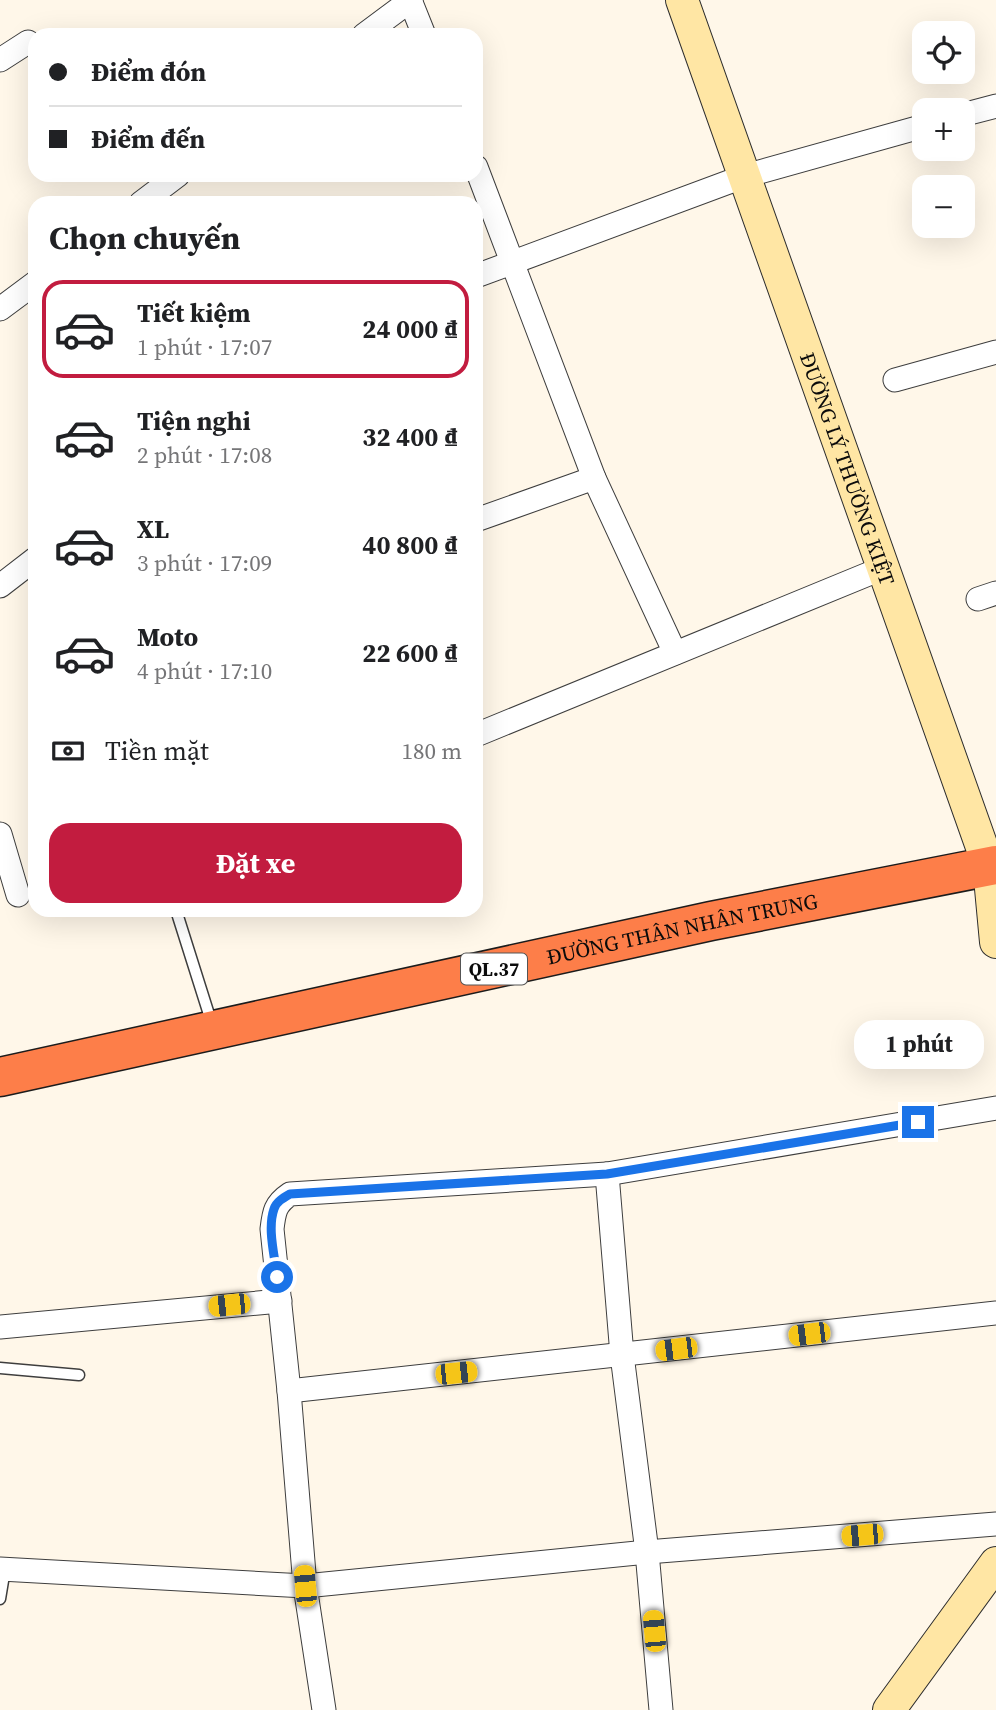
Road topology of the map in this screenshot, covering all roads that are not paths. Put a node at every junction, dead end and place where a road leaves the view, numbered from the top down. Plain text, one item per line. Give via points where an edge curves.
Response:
1 (410, 0) edge
2 (682, 0) edge
3 (373, 28) edge
4 (421, 28) edge
5 (28, 42) dead end
6 (0, 60) edge
7 (996, 106) edge
8 (975, 112) edge
9 (912, 129) edge
10 (745, 176) junction
11 (169, 182) edge
12 (482, 182) edge
13 (150, 196) edge
14 (513, 262) junction
15 (483, 273) edge
16 (28, 288) edge
17 (0, 309) edge
18 (996, 352) edge
19 (895, 380) dead end
20 (594, 478) junction
21 (483, 518) edge
22 (28, 564) edge
23 (883, 568) junction
24 (0, 586) edge
25 (675, 653) junction
26 (483, 732) edge
27 (0, 834) edge
28 (992, 866) edge
29 (18, 895) dead end
30 (178, 917) edge
31 (996, 942) edge
32 (214, 1030) junction
33 (0, 1077) edge
34 (996, 1108) edge
35 (607, 1174) junction
36 (280, 1301) junction
37 (996, 1313) edge
38 (0, 1327) edge
39 (622, 1355) junction
40 (0, 1368) edge
41 (79, 1374) dead end
42 (289, 1391) junction
43 (996, 1524) edge
44 (647, 1552) junction
45 (996, 1563) edge
46 (2, 1569) edge
47 (305, 1586) junction
48 (0, 1599) edge
49 (324, 1710) edge
50 (661, 1710) edge
51 (888, 1710) edge

1 - 3 street
1 - 4 street
2 - 10 main road, ĐƯỜNG LÝ THƯỜNG KIỆT
5 - 6 street
7 - 8 street
9 - 10 street
10 - 14 street
10 - 23 main road, ĐƯỜNG LÝ THƯỜNG KIỆT
11 - 13 street
12 - 14 street
14 - 15 street
14 - 20 street
16 - 17 street
18 - 19 street
20 - 21 street
20 - 25 street
22 - 24 street
23 - 25 street
23 - 28 main road, ĐƯỜNG LÝ THƯỜNG KIỆT
25 - 26 street
27 - 29 street
28 - 31 main road, ĐƯỜNG LÝ THƯỜNG KIỆT
28 - 32 highway, ĐƯỜNG THÂN NHÂN TRUNG / QL.37 via 698,924
30 - 32 lane
32 - 33 highway, ĐƯỜNG THÂN NHÂN TRUNG / QL.37
34 - 35 street
35 - 36 street via 290,1194 274,1208 272,1229
35 - 39 street
36 - 38 street
36 - 42 street
37 - 39 street
39 - 42 street
39 - 44 street
40 - 41 lane
42 - 47 street
43 - 44 street
44 - 47 street
44 - 50 street
45 - 51 main road
46 - 47 street
46 - 48 lane
47 - 49 street

